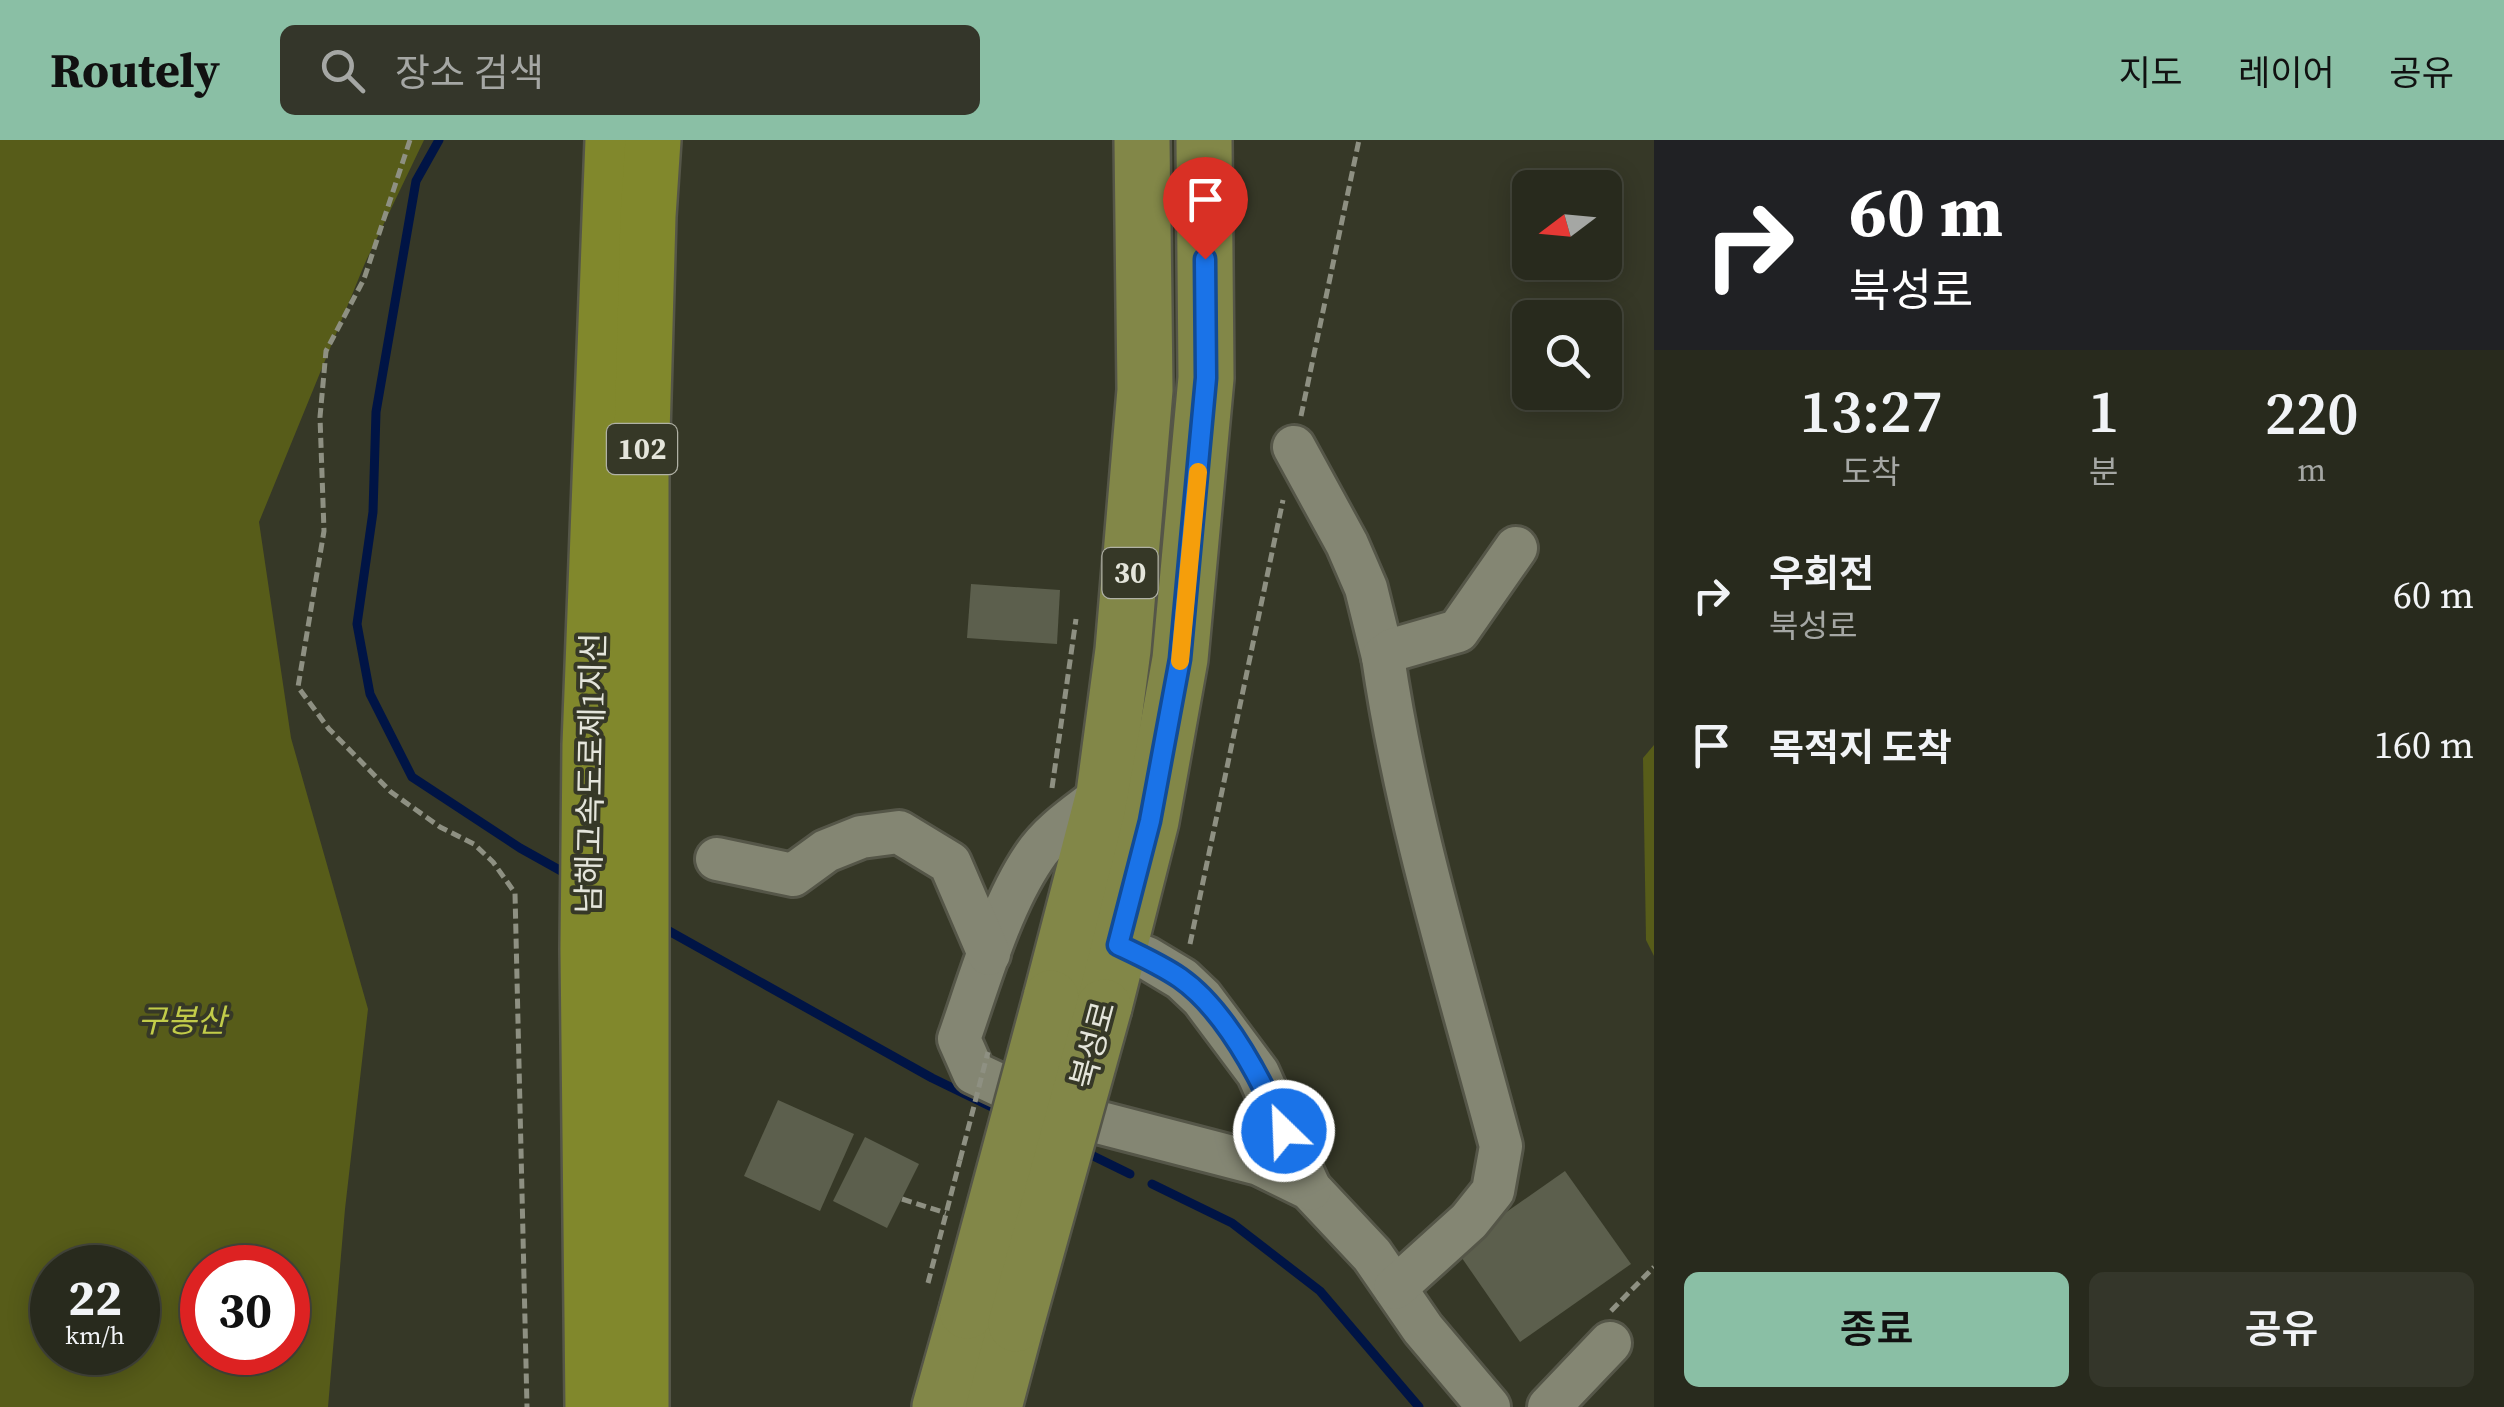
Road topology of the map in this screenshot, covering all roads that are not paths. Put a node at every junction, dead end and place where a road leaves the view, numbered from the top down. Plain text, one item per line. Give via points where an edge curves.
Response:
1 (613, 140) edge
2 (653, 140) edge
3 (1142, 140) edge
4 (1204, 140) edge
5 (1294, 447) road end
6 (1516, 548) dead end
7 (1383, 656) junction
8 (614, 752) junction
9 (1104, 794) junction
10 (717, 859) dead end
11 (1094, 937) junction
12 (988, 954) junction
13 (1310, 1189) junction
14 (1395, 1288) junction
15 (970, 1308) junction
16 (1610, 1343) road end
17 (593, 1407) edge
18 (641, 1407) edge
19 (940, 1407) edge
20 (994, 1407) edge
21 (1489, 1407) edge
22 (1549, 1407) edge

1 - 8 highway, 남해고속도로제1지선 / 102
2 - 8 highway, 남해고속도로제1지선 / 102 via 642,471
3 - 9 main road, 북성로 / 30 via 1145,390
4 - 11 main road, 북성로 / 30 via 1206,378 1180,659 1150,821
5 - 7 street via 1366,588
6 - 7 street via 1458,630
7 - 14 street via 1416,828 1501,1146 1493,1191
8 - 17 highway, 남해고속도로제1지선 / 102 via 588,949
8 - 18 highway, 남해고속도로제1지선 / 102 via 641,963
9 - 11 main road, 북성로 / 30
9 - 12 street via 1033,858
10 - 12 street via 793,876 861,837 898,832 950,863
11 - 13 street via 1182,980 1202,998 1258,1072
11 - 15 main road, 북성로 / 30, bridge via 1051,998
11 - 15 main road, 북성로 / 30, bridge via 1104,1007
12 - 13 street via 959,1040 974,1073 1055,1111 1259,1164
13 - 14 street
14 - 21 street
15 - 19 main road, 북성로 / 30
15 - 20 main road, 북성로 / 30
16 - 22 street

